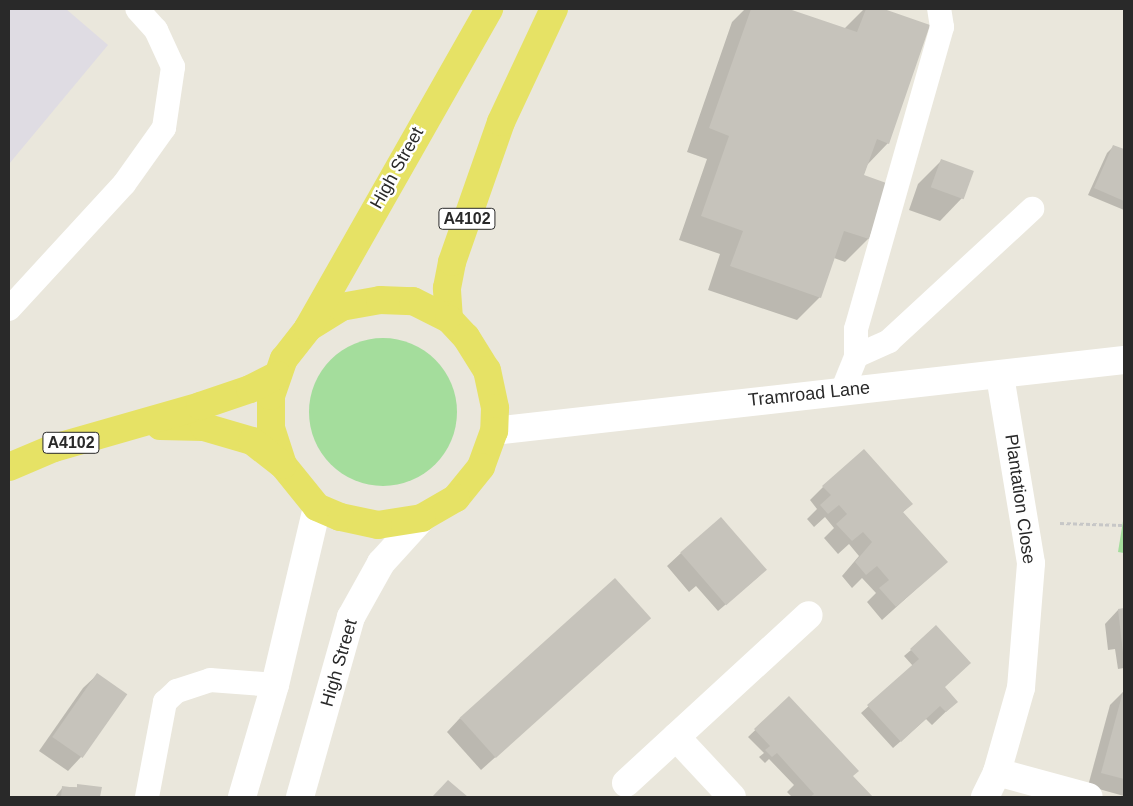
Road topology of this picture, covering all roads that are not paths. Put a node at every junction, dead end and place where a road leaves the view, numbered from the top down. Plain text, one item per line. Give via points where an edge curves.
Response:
1 (136, 9) edge
2 (489, 9) edge
3 (554, 9) edge
4 (939, 9) edge
5 (1032, 208) dead end
6 (9, 309) edge
7 (449, 319) junction
8 (308, 328) junction
9 (856, 356) junction
10 (1124, 360) edge
11 (278, 375) junction
12 (1000, 375) junction
13 (843, 389) junction
14 (134, 425) junction
15 (494, 431) junction
16 (283, 465) junction
17 (9, 466) edge
18 (317, 507) junction
19 (422, 518) junction
20 (809, 614) dead end
21 (275, 685) junction
22 (676, 737) junction
23 (997, 772) junction
24 (626, 783) dead end
25 (147, 797) edge
26 (242, 797) edge
27 (300, 797) edge
28 (732, 797) edge
29 (985, 797) edge
30 (1089, 797) edge

1 - 6 lane via 156,30 173,67 164,128 124,184
2 - 8 main road, High Street / A4102
3 - 7 main road, A4102 via 501,122 452,262 448,288
4 - 9 lane via 942,27 856,329
5 - 9 lane via 889,341
7 - 8 main road, High Street / A4102 via 413,301 380,300 341,307
7 - 15 main road, High Street / A4102 via 466,337 487,370 495,408
8 - 11 main road, High Street / A4102 via 284,359
9 - 13 lane
10 - 12 street, Tramroad Lane
11 - 14 main road, A4102 via 233,395
11 - 16 main road, High Street / A4102 via 271,396 271,428
12 - 13 street, Tramroad Lane
12 - 23 street, Plantation Close via 1031,563 1021,688
13 - 15 street, Tramroad Lane
14 - 16 main road, A4102 via 204,427 252,441
14 - 17 main road, A4102 via 54,448
15 - 19 main road, High Street / A4102 via 481,467 456,498
16 - 18 main road, High Street / A4102
18 - 19 main road, High Street / A4102 via 340,517 378,525
18 - 21 street
19 - 27 street, High Street via 381,563 351,616
20 - 22 street
21 - 25 lane via 210,680 196,682 177,691 165,702
21 - 26 street
22 - 24 street
22 - 28 street
23 - 29 street, Plantation Close
23 - 30 street

